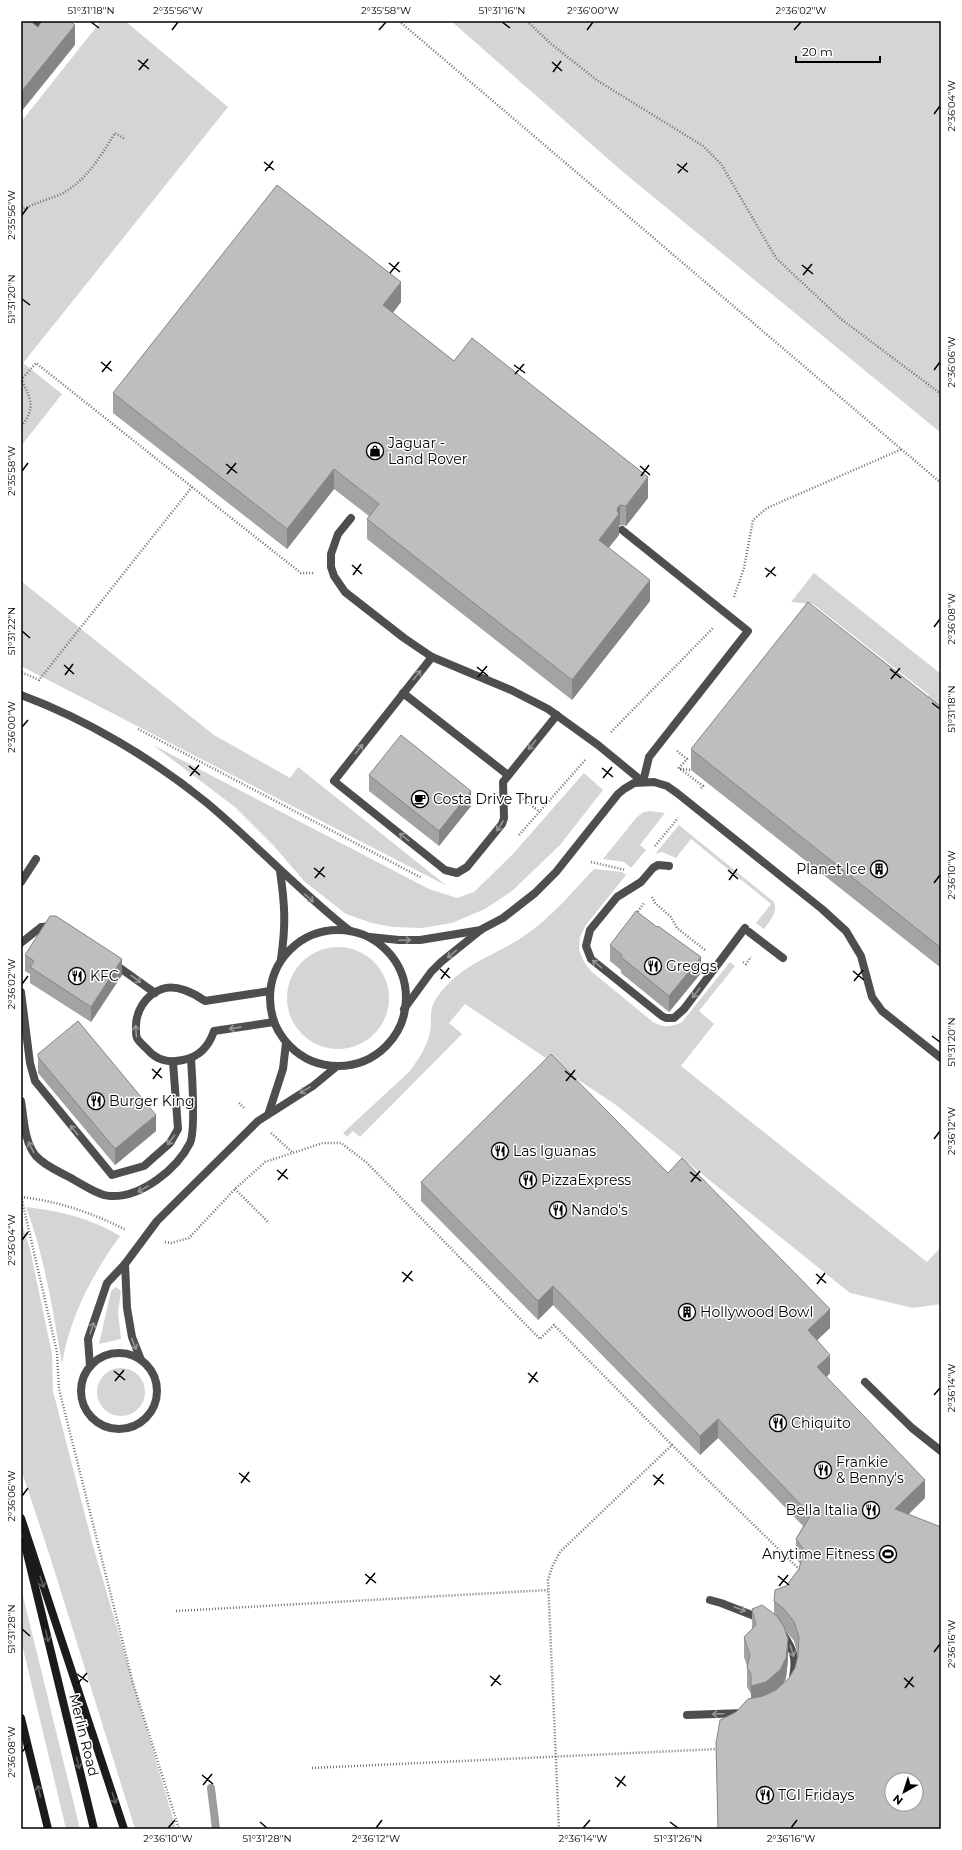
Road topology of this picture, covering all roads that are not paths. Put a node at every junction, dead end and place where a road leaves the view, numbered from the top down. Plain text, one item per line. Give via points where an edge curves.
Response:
1 (35, 21) edge
2 (45, 29) edge
3 (351, 518) dead end
4 (622, 530) edge
5 (432, 657) junction
6 (403, 693) junction
7 (21, 695) edge
8 (557, 715) junction
9 (508, 775) junction
10 (643, 782) junction
11 (36, 859) dead end
12 (669, 866) dead end
13 (280, 871) junction
14 (21, 882) edge
15 (482, 929) junction
16 (64, 930) edge
17 (350, 931) junction
18 (367, 937) junction
19 (21, 943) edge
20 (783, 958) dead end
21 (107, 959) edge
22 (282, 960) junction
23 (270, 991) junction
24 (21, 992) edge
25 (155, 993) junction
26 (404, 1009) junction
27 (274, 1022) junction
28 (286, 1043) junction
29 (191, 1058) junction
30 (941, 1058) edge
31 (173, 1062) junction
32 (336, 1067) junction
33 (21, 1101) edge
34 (269, 1112) junction
35 (125, 1264) junction
36 (141, 1360) junction
37 (90, 1366) junction
38 (865, 1382) dead end
39 (941, 1451) edge
40 (21, 1518) edge
41 (21, 1530) edge
42 (710, 1600) dead end
43 (768, 1622) edge
44 (777, 1629) edge
45 (792, 1683) edge
46 (750, 1712) edge
47 (687, 1715) dead end
48 (21, 1718) edge
49 (48, 1829) edge
50 (94, 1829) edge
51 (124, 1829) edge

1 - 2 lane
3 - 5 lane via 334,542 331,554 332,572 338,585
4 - 10 lane via 748,631 648,757
6 -> 5 lane
5 - 8 lane via 511,690
6 - 9 lane
9 -> 6 lane via 503,782 502,824 462,871 452,873 439,866 334,781
7 - 13 lane via 81,722 166,772 229,823
8 -> 9 lane
8 - 10 lane
10 - 15 lane via 634,784 618,794 556,872 535,893 503,918
10 - 30 lane via 667,786 677,793 838,923 861,956 875,1004
11 - 14 lane
20 -> 12 lane via 747,930 674,1018 662,1016 597,964 587,950 590,930 617,897 642,882 658,865
13 -> 17 lane via 314,903
13 - 22 lane via 285,905
18 -> 15 lane via 420,940
15 -> 26 lane via 431,972
16 - 19 lane via 58,926 41,927
17 - 18 lane
17 - 22 lane via 330,931 310,936 293,947
18 - 26 lane via 386,950 396,963 403,978 406,999
21 -> 25 lane
22 - 23 lane via 274,975
23 - 25 lane via 205,1001 178,988 162,989
23 - 27 lane via 270,1007
31 -> 24 lane via 178,1129 170,1143 144,1166 112,1175 35,1081 30,1063
31 -> 25 lane via 154,1058 136,1037 135,1018 143,1002
26 - 32 lane via 402,1020 392,1039 377,1054 358,1064
27 - 28 lane
27 -> 29 lane via 214,1031 205,1048
28 - 32 lane via 300,1056 318,1064
28 - 34 lane via 283,1069
29 - 31 lane
29 -> 33 lane via 190,1142 177,1161 157,1180 136,1193 110,1196 89,1188 47,1165 36,1156 28,1140
32 -> 34 lane via 313,1086
34 - 35 lane via 157,1221
35 -> 36 lane via 127,1308 132,1337
37 -> 35 lane via 88,1339 107,1283
36 - 37 lane via 131,1355 109,1354
36 - 37 lane via 154,1375 157,1387 156,1400 152,1411 144,1420 134,1427 122,1430 110,1429 99,1424 84,1407 81,1386
38 - 39 lane via 912,1428
40 -> 51 street
41 -> 50 street, Merlin Road
42 -> 43 lane via 756,1615
44 -> 45 lane via 792,1648 795,1665
46 -> 47 lane
49 -> 48 street

